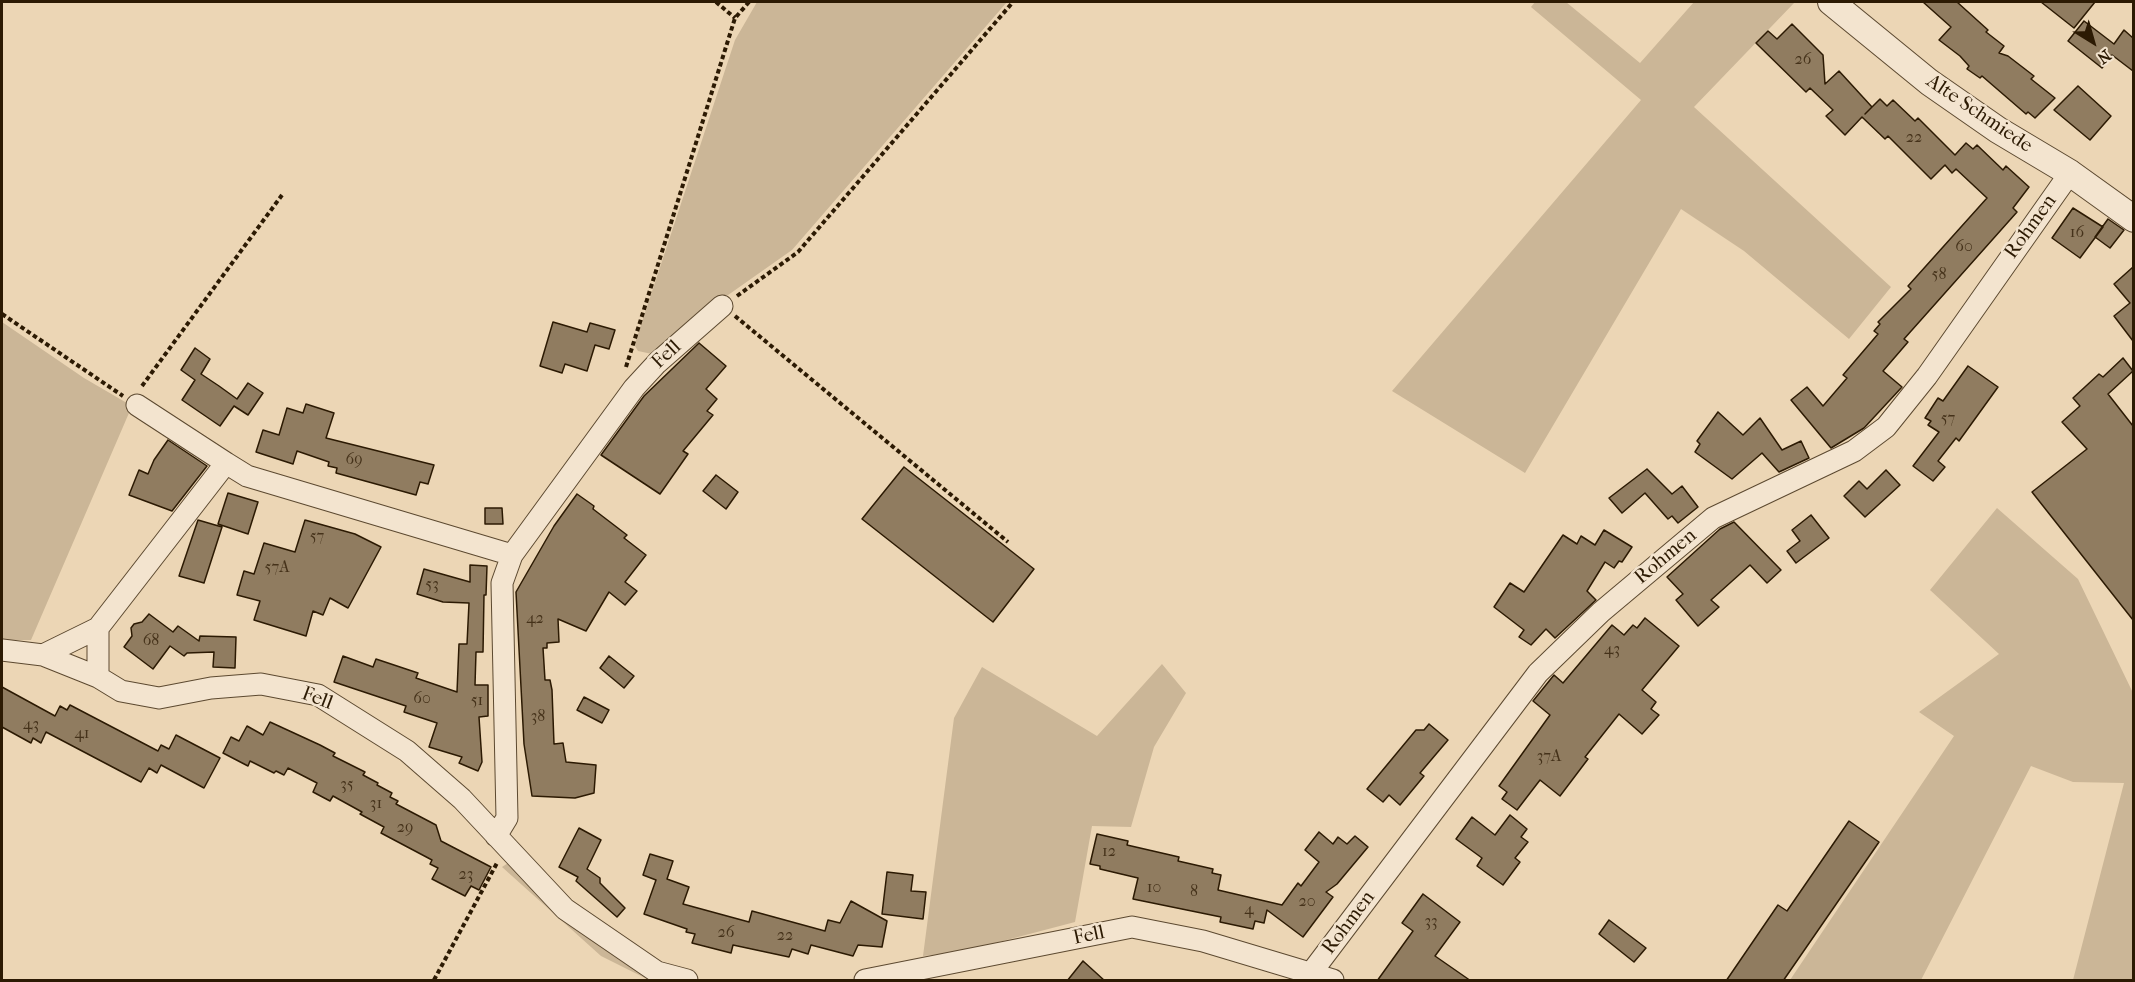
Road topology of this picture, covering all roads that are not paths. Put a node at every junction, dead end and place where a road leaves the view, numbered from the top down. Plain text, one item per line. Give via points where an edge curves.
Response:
1 (1831, 2) edge
2 (2070, 173) junction
3 (2133, 219) edge
4 (722, 306) road end
5 (134, 403) road end
6 (226, 463) junction
7 (512, 555) junction
8 (98, 628) junction
9 (2, 650) edge
10 (43, 655) junction
11 (98, 676) junction
12 (501, 842) junction
13 (1311, 973) junction
14 (687, 981) edge
15 (865, 981) edge
16 (1332, 981) edge

1 - 2 street, Alte Schmiede via 1929,82
2 - 3 street, Alte Schmiede
2 - 13 street, Rohmen via 1927,376 1886,427 1854,452 1713,518 1601,612 1538,673
4 - 7 street, Fell via 657,363 622,403
5 - 6 street
6 - 7 street via 247,476
6 - 8 street
7 - 12 street, Fell via 502,583 507,818
8 - 10 street
8 - 11 street
9 - 10 street, Fell
10 - 11 street, Fell
11 - 12 street, Fell via 121,691 159,698 261,684 318,695 407,751 462,800
12 - 14 street, Fell via 565,909 657,972
13 - 15 street, Fell via 1203,941 1132,927
13 - 16 street, Rohmen

